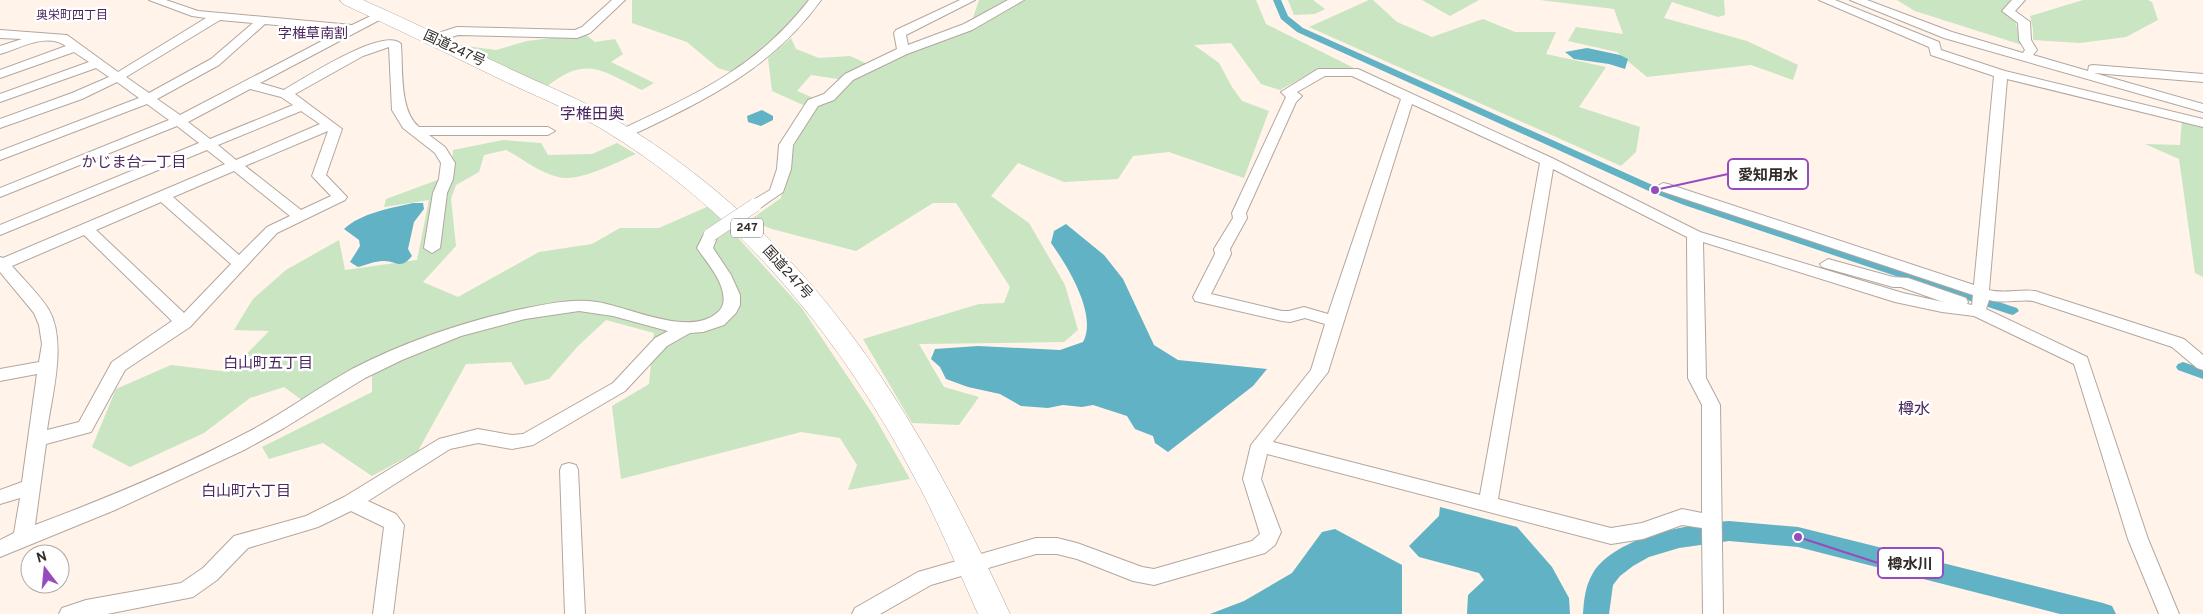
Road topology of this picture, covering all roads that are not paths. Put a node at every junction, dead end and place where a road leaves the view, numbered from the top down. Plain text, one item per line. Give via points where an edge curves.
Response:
1 (155, 0) edge
2 (349, 0) edge
3 (619, 0) edge
4 (815, 0) edge
5 (969, 0) edge
6 (1018, 0) edge
7 (1825, 0) edge
8 (1856, 0) edge
9 (2019, 0) edge
10 (381, 15) junction
11 (218, 16) junction
12 (262, 21) junction
13 (353, 29) junction
14 (0, 34) edge
15 (41, 37) junction
16 (433, 39) junction
17 (75, 48) junction
18 (0, 50) edge
19 (903, 51) junction
20 (2024, 55) junction
21 (98, 63) junction
22 (0, 74) edge
23 (2001, 74) junction
24 (118, 77) junction
25 (2203, 78) edge
26 (251, 84) junction
27 (286, 94) junction
28 (1408, 97) junction
29 (0, 98) edge
30 (148, 99) junction
31 (302, 106) junction
32 (2203, 108) edge
33 (179, 121) junction
34 (2203, 123) edge
35 (0, 124) edge
36 (330, 125) junction
37 (415, 131) junction
38 (548, 131) dead end
39 (622, 134) junction
40 (209, 144) junction
41 (0, 156) edge
42 (1547, 161) junction
43 (235, 166) junction
44 (1662, 187) dead end
45 (0, 193) edge
46 (163, 196) junction
47 (299, 216) junction
48 (86, 229) junction
49 (0, 230) edge
50 (1695, 235) junction
51 (432, 248) dead end
52 (1787, 262) junction
53 (1, 264) edge
54 (240, 264) junction
55 (1930, 284) junction
56 (1980, 300) junction
57 (1334, 321) junction
58 (184, 323) junction
59 (684, 329) junction
60 (2203, 364) edge
61 (47, 366) junction
62 (0, 375) edge
63 (37, 440) junction
64 (1260, 445) junction
65 (569, 470) dead end
66 (30, 487) junction
67 (0, 497) edge
68 (351, 502) junction
69 (1488, 503) junction
70 (1712, 530) junction
71 (24, 536) junction
72 (0, 549) edge
73 (973, 566) junction
74 (69, 614) edge
75 (383, 614) edge
76 (575, 614) edge
77 (862, 614) edge
78 (994, 614) edge
79 (1713, 614) edge
80 (2169, 614) edge

1 - 11 street via 189,13
2 - 10 highway, 国道247号 / 247
3 - 16 street via 586,30 577,34 457,31
4 - 39 street via 779,43 758,61 709,92
5 - 19 street via 900,33
6 - 19 street via 968,28
7 - 23 street via 1935,45 1935,52
8 - 20 street via 1915,23
9 - 20 street via 2008,11 2024,22 2025,40 2030,50
10 - 13 street
10 - 16 highway, 国道247号 / 247
11 - 12 street
11 - 24 street
12 - 13 street
12 - 30 street via 215,62
13 - 26 street
14 - 15 street
15 - 17 street via 63,38
15 - 18 street
16 - 39 highway, 国道247号 / 247 via 580,110
17 - 21 street
17 - 22 street
19 - 59 street, bridge via 849,77 829,97 814,103 786,145 784,169 776,192 710,235 705,248 731,288 733,301 726,315 718,321
20 - 25 street via 2097,70
20 - 32 street
21 - 24 street
21 - 29 street
23 - 34 street
23 - 56 street
24 - 30 street
24 - 35 street
26 - 27 street
26 - 33 street
27 - 31 street
27 - 37 street via 369,47 392,42 395,44 399,110
28 - 42 street
28 - 57 street
28 - 57 street via 1354,72 1322,72 1287,92 1295,96 1290,100 1239,213 1240,218 1201,297 1282,316 1304,312
30 - 33 street
30 - 41 street
31 - 36 street
31 - 40 street
33 - 40 street
33 - 45 street
36 - 43 street
36 - 47 street via 335,129 319,176 340,198
37 - 38 street
37 - 51 street via 440,150 448,162
39 - 73 highway, 国道247号 / 247 via 745,227 807,293 841,335 917,452
40 - 43 street
40 - 49 street
42 - 50 street
42 - 69 street
43 - 46 street
43 - 47 street
44 - 55 street
46 - 48 street
46 - 54 street
47 - 54 street via 272,230
48 - 53 street
48 - 58 street
50 - 52 street
50 - 70 street via 1697,378 1711,405
52 - 55 street via 1798,258 1893,282
52 - 56 street via 1900,298 1942,307
53 - 61 street via 42,311 50,344
54 - 58 street
55 - 56 street via 1964,303
56 - 60 street via 2020,294 2035,296 2162,336 2188,349
56 - 80 street via 2081,361 2138,539
57 - 64 street via 1319,372
58 - 63 street via 118,366 85,427
59 - 68 street via 662,342 619,387 527,440 512,442 478,436 445,444
59 - 71 street via 579,306 495,321 376,366 343,382 282,422 238,445 106,506
61 - 62 street
61 - 63 street
63 - 66 street
64 - 69 street
64 - 73 street via 1252,479 1271,532 1258,547 1154,577 1140,575 1077,551 1046,545 1029,547
65 - 76 street
66 - 67 street
66 - 71 street
68 - 74 street via 302,526 241,542 210,574 186,591
68 - 75 street via 389,519 394,525
69 - 70 street via 1611,536 1635,533 1682,517
70 - 79 street
71 - 72 street
73 - 77 street via 925,578
73 - 78 highway, 国道247号 / 247

